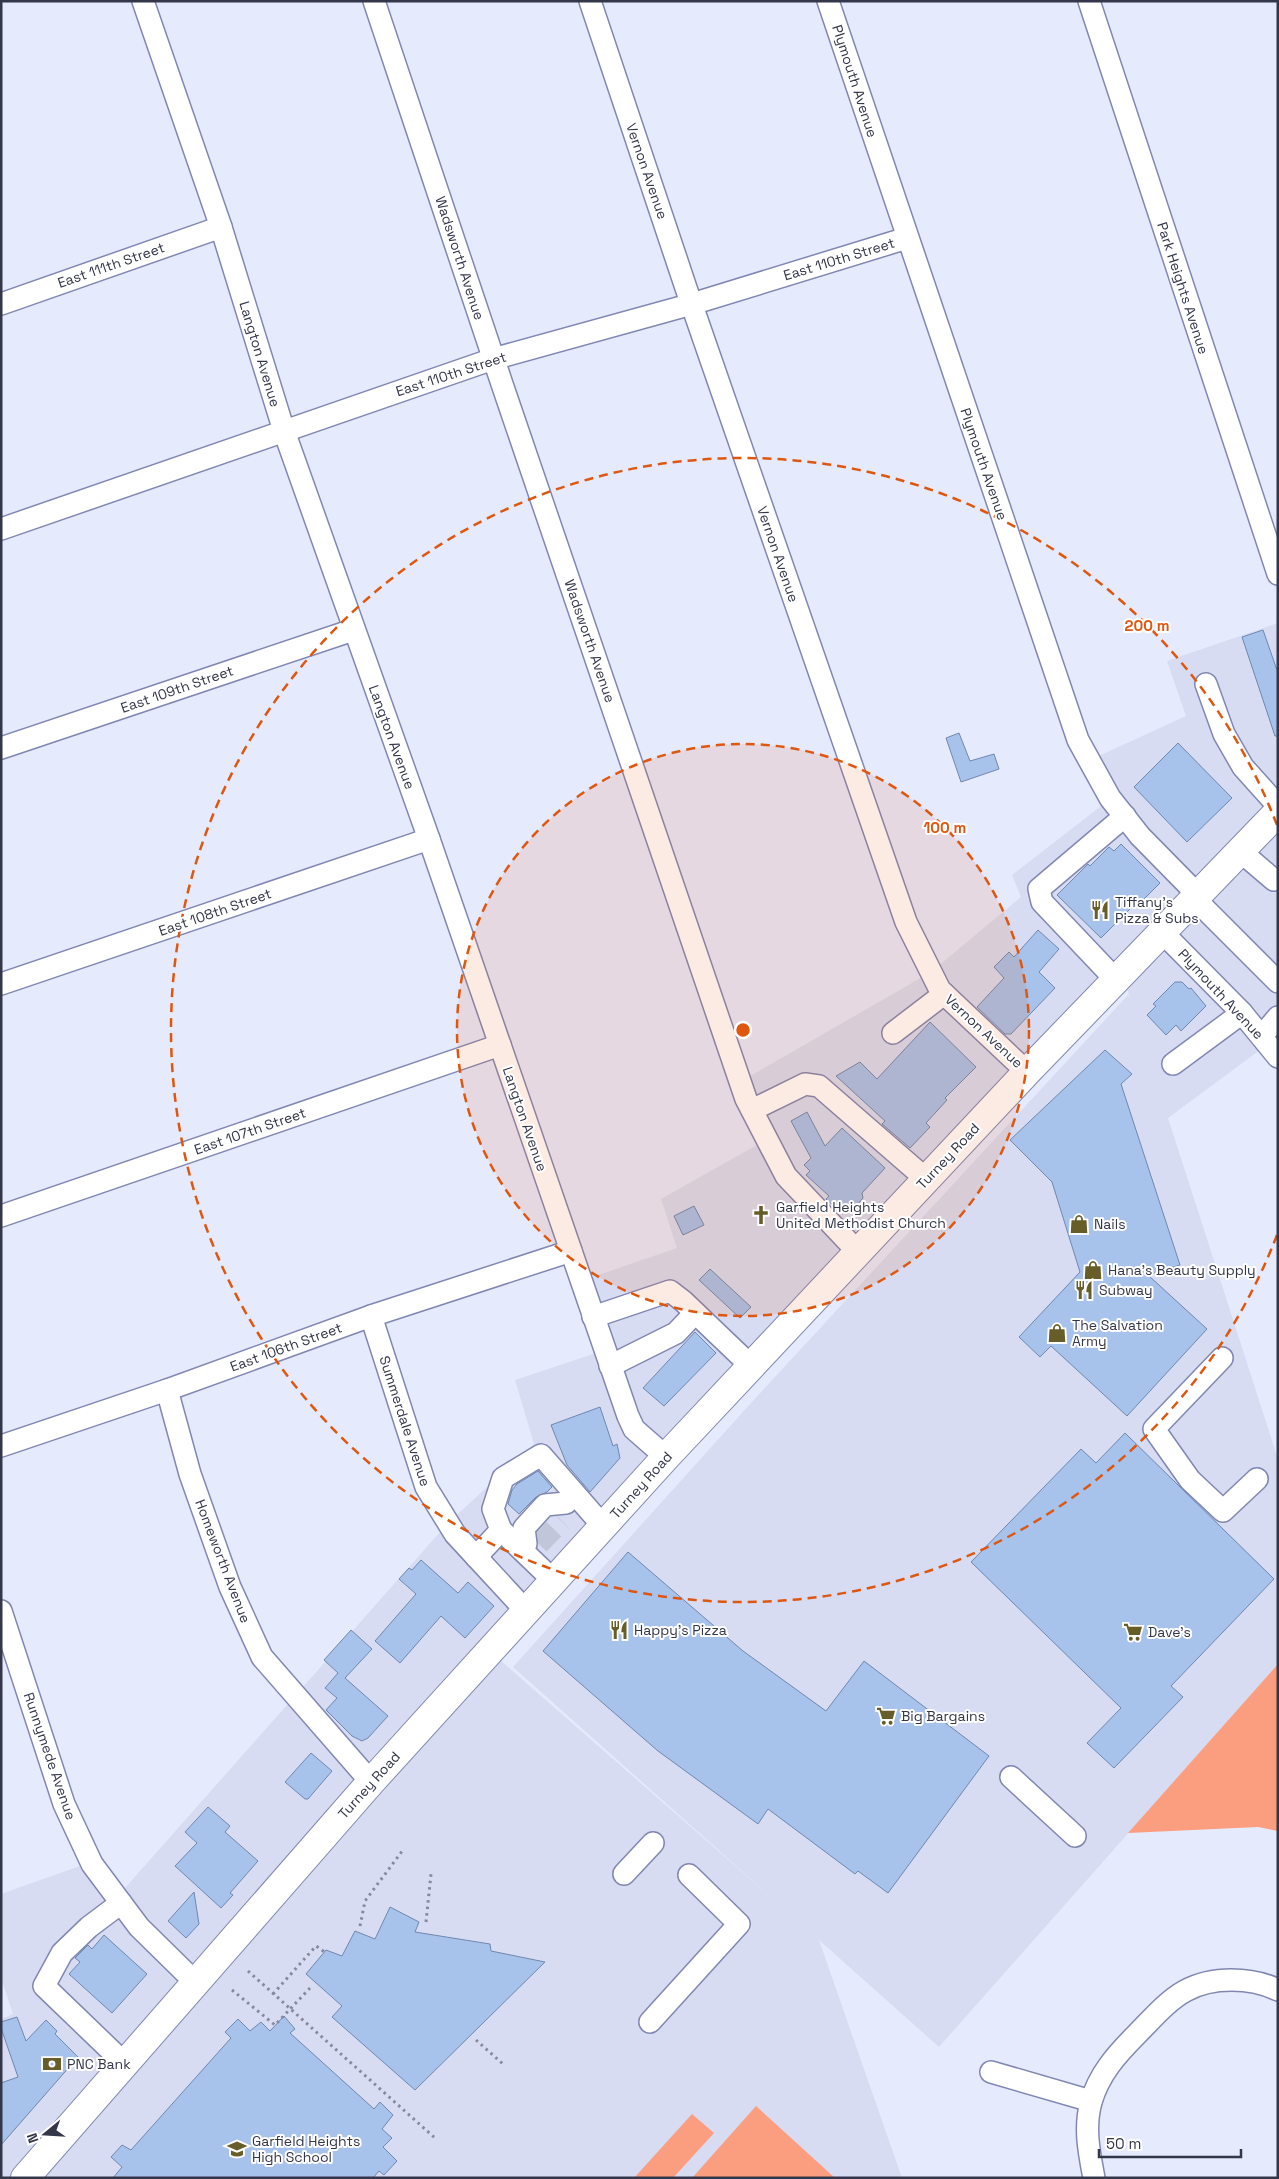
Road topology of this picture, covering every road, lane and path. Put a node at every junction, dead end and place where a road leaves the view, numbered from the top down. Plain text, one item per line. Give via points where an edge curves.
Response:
1 (143, 1) edge
2 (374, 1) edge
3 (590, 1) edge
4 (828, 1) edge
5 (1089, 1) edge
6 (221, 227) junction
7 (907, 238) junction
8 (1, 304) edge
9 (692, 304) junction
10 (493, 359) junction
11 (284, 431) junction
12 (1, 529) edge
13 (1278, 574) edge
14 (353, 630) junction
15 (1206, 684) dead end
16 (1, 748) edge
17 (1278, 806) edge
18 (1278, 812) edge
19 (1125, 816) junction
20 (429, 839) junction
21 (1240, 851) junction
22 (1276, 883) edge
23 (1196, 897) junction
24 (1163, 933) junction
25 (1116, 980) junction
26 (1278, 982) edge
27 (1, 984) edge
28 (944, 994) junction
29 (1242, 1013) junction
30 (1278, 1017) edge
31 (893, 1032) dead end
32 (1262, 1036) junction
33 (500, 1045) junction
34 (1278, 1057) edge
35 (1173, 1064) dead end
36 (1027, 1072) junction
37 (752, 1110) junction
38 (926, 1179) junction
39 (1, 1216) edge
40 (571, 1251) junction
41 (858, 1252) junction
42 (695, 1313) junction
43 (370, 1316) junction
44 (593, 1317) junction
45 (1222, 1358) dead end
46 (610, 1366) junction
47 (751, 1366) junction
48 (167, 1390) junction
49 (1, 1446) edge
50 (666, 1457) junction
51 (1257, 1479) dead end
52 (568, 1506) junction
53 (603, 1526) junction
54 (501, 1530) junction
55 (528, 1545) junction
56 (476, 1557) junction
57 (554, 1581) junction
58 (1, 1611) edge
59 (527, 1612) junction
60 (1010, 1777) dead end
61 (371, 1782) junction
62 (1076, 1836) dead end
63 (653, 1843) dead end
64 (403, 1850) dead end
65 (431, 1874) dead end
66 (624, 1874) dead end
67 (689, 1876) dead end
68 (121, 1903) junction
69 (426, 1922) dead end
70 (360, 1926) dead end
71 (326, 1953) dead end
72 (248, 1971) dead end
73 (195, 1982) junction
74 (310, 1988) dead end
75 (232, 1990) dead end
76 (1278, 1990) edge
77 (273, 1994) junction
78 (291, 2010) junction
79 (650, 2022) dead end
80 (476, 2040) dead end
81 (124, 2063) junction
82 (503, 2064) dead end
83 (991, 2072) dead end
84 (1091, 2101) junction
85 (435, 2138) dead end
86 (25, 2178) edge
87 (1094, 2178) edge

1 - 6 street, Langton Avenue
2 - 10 street, Wadsworth Avenue
3 - 9 street, Vernon Avenue
4 - 7 street, Plymouth Avenue
5 - 13 street, Park Heights Avenue
6 - 8 street, East 111th Street
6 - 11 street, Langton Avenue
7 - 9 street, East 110th Street
7 - 19 street, Plymouth Avenue via 1078,740 1110,798
9 - 10 street, East 110th Street
9 - 28 street, Vernon Avenue via 906,922
10 - 11 street, East 110th Street
10 - 37 street, Wadsworth Avenue
11 - 12 street, East 110th Street
11 - 14 street, Langton Avenue
14 - 16 street, East 109th Street
14 - 20 street, Langton Avenue
15 - 17 street via 1224,734 1243,767
18 - 21 main road, Turney Road
19 - 23 street, Plymouth Avenue
19 - 25 street via 1038,889 1042,902
20 - 27 street, East 108th Street
20 - 33 street, Langton Avenue
21 - 22 street
21 - 23 main road, Turney Road
23 - 24 main road, Turney Road
23 - 26 street, Plymouth Avenue
24 - 25 main road, Turney Road
24 - 29 street, Plymouth Avenue
25 - 36 main road, Turney Road
28 - 31 street
28 - 36 street, Vernon Avenue
29 - 32 street, Plymouth Avenue
29 - 35 street
30 - 32 street
32 - 34 street, Plymouth Avenue
33 - 39 street, East 107th Street
33 - 40 street, Langton Avenue
36 - 38 main road, Turney Road
37 - 38 street via 805,1084 819,1086
37 - 41 street, Wadsworth Avenue via 786,1176
38 - 41 main road, Turney Road
40 - 43 street, East 106th Street
40 - 44 street, Langton Avenue
41 - 47 main road, Turney Road
42 - 44 street via 670,1291
42 - 46 street via 670,1337
42 - 47 street
43 - 48 street, East 106th Street
43 - 56 street, Summerdale Avenue via 426,1487 455,1534
44 - 46 street, Langton Avenue
45 - 51 street via 1154,1429 1190,1480 1223,1511
46 - 50 street, Langton Avenue via 634,1429
47 - 50 main road, Turney Road
48 - 49 street, East 106th Street
48 - 61 street, Homeworth Avenue via 190,1474 230,1587 262,1657
50 - 53 main road, Turney Road
52 - 53 street
52 - 54 street via 541,1455 503,1478 492,1509
52 - 55 street via 545,1505 524,1528
53 - 57 main road, Turney Road
54 - 55 street
54 - 56 street
55 - 57 street
56 - 59 street, Summerdale Avenue
57 - 59 main road, Turney Road
58 - 68 street, Runnymede Avenue via 64,1804 92,1864
59 - 61 main road, Turney Road
60 - 62 street
61 - 73 main road, Turney Road
63 - 66 street
64 - 70 path via 365,1901
65 - 69 path
67 - 79 street via 738,1924
68 - 73 street, Runnymede Avenue via 139,1926
68 - 81 street via 62,1953 44,1986
71 - 77 path via 316,1946
72 - 77 path
73 - 81 main road, Turney Road
74 - 78 path
75 - 78 path via 275,2025
76 - 84 street via 1260,1983 1235,1980 1210,1982 1186,1990 1160,2010 1114,2056
77 - 78 path
78 - 85 path
80 - 82 path
81 - 86 main road, Turney Road
83 - 84 street
84 - 87 street via 1087,2127

